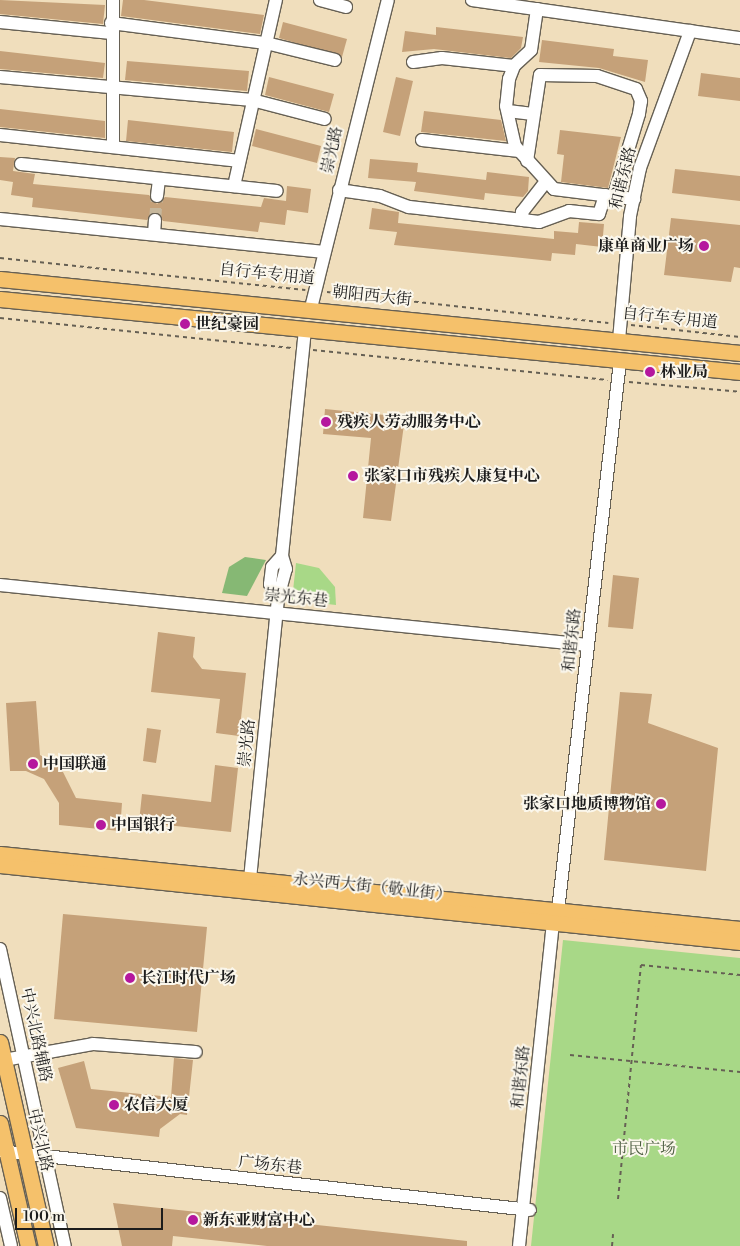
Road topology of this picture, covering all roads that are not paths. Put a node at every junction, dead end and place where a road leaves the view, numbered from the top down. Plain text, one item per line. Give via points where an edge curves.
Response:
1 (113, 0) edge
2 (276, 0) edge
3 (320, 0) edge
4 (388, 0) edge
5 (472, 0) edge
6 (346, 7) dead end
7 (537, 9) junction
8 (0, 22) edge
9 (111, 28) junction
10 (690, 31) junction
11 (740, 38) edge
12 (266, 43) junction
13 (335, 60) dead end
14 (413, 62) dead end
15 (514, 66) junction
16 (0, 77) edge
17 (112, 86) junction
18 (252, 100) junction
19 (508, 112) junction
20 (532, 114) junction
21 (325, 118) dead end
22 (0, 135) edge
23 (422, 140) dead end
24 (113, 147) junction
25 (523, 156) junction
26 (238, 161) junction
27 (21, 164) dead end
28 (159, 178) junction
29 (544, 184) junction
30 (234, 186) junction
31 (339, 190) junction
32 (276, 191) dead end
33 (157, 196) tunnel mouth
34 (609, 196) junction
35 (634, 199) junction
36 (0, 219) edge
37 (155, 220) tunnel mouth
38 (523, 220) junction
39 (154, 234) junction
40 (324, 252) junction
41 (0, 270) edge
42 (0, 279) edge
43 (46, 283) junction
44 (0, 299) edge
45 (42, 303) junction
46 (0, 307) edge
47 (311, 308) junction
48 (305, 330) junction
49 (619, 340) junction
50 (740, 353) edge
51 (620, 360) junction
52 (740, 372) edge
53 (0, 584) edge
54 (277, 613) junction
55 (588, 645) junction
56 (0, 854) edge
57 (0, 865) edge
58 (249, 885) junction
59 (557, 917) junction
60 (740, 929) edge
61 (740, 942) edge
62 (0, 949) edge
63 (0, 1042) edge
64 (196, 1052) dead end
65 (24, 1056) junction
66 (4, 1060) junction
67 (0, 1123) edge
68 (3, 1151) edge
69 (25, 1154) junction
70 (46, 1157) junction
71 (0, 1198) edge
72 (527, 1210) junction
73 (2, 1213) edge
74 (11, 1246) edge
75 (28, 1246) edge
76 (46, 1246) edge
77 (65, 1246) edge
78 (519, 1246) edge
79 (527, 1246) edge

1 - 9 street
2 - 12 street
3 - 6 street
4 - 31 street, 崇光路
5 - 7 street
7 - 10 street
7 - 15 street via 531,50
8 - 9 street
9 - 12 street
9 - 17 street
10 - 11 street
10 - 35 street, 和谐东路 via 640,168
12 - 13 street
12 - 18 street
14 - 15 street via 442,58
15 - 19 street
16 - 17 street
17 - 18 street
17 - 24 street
18 - 21 street
18 - 26 street
19 - 20 street
19 - 25 street
20 - 25 street
20 - 34 street via 538,79 546,72 597,76 636,89 641,101 639,114
22 - 24 street
23 - 25 street
24 - 26 street
25 - 29 street
26 - 30 street
27 - 28 street
28 - 30 street
28 - 33 street
29 - 34 street via 554,189
29 - 38 street via 522,212
30 - 32 street
31 - 38 street via 380,196 409,208
31 - 40 street, 崇光路
34 - 35 street
34 - 38 street via 599,214 569,211 539,222
35 - 49 street, 和谐东路
36 - 39 street
37 - 39 street
39 - 40 street
40 - 47 street, 崇光路
41 - 43 main road
42 - 43 main road, 朝阳西大街
43 - 47 main road, 朝阳西大街
44 - 45 main road
45 - 46 main road
45 - 48 main road
47 - 49 main road, 朝阳西大街
48 - 51 main road
48 - 54 street, 崇光路 via 282,556 285,578
49 - 50 main road, 朝阳西大街
51 - 52 main road
51 - 55 street, 和谐东路
53 - 54 street, 崇光东巷
54 - 55 street, 崇光东巷
54 - 58 street, 崇光路
55 - 59 street, 和谐东路
56 - 58 main road, 永兴西大街（敬业街）
57 - 58 main road, 永兴西大街（敬业街）
58 - 59 main road, 永兴西大街（敬业街）
59 - 60 main road, 永兴西大街（敬业街）
59 - 61 main road, 永兴西大街（敬业街）
59 - 72 street, 和谐东路
62 - 65 street, 中兴北路辅路
63 - 66 main road, 中兴北路
64 - 65 street via 93,1044
65 - 66 street
65 - 70 street, 中兴北路辅路
66 - 69 main road, 中兴北路
67 - 68 main road
68 - 69 street, 广场东巷
68 - 75 main road
69 - 70 street, 广场东巷
69 - 76 main road, 中兴北路
70 - 72 street, 广场东巷
70 - 77 street, 中兴北路辅路
71 - 73 street
72 - 78 street, 和谐东路
72 - 79 street, 和谐东路
73 - 74 street

